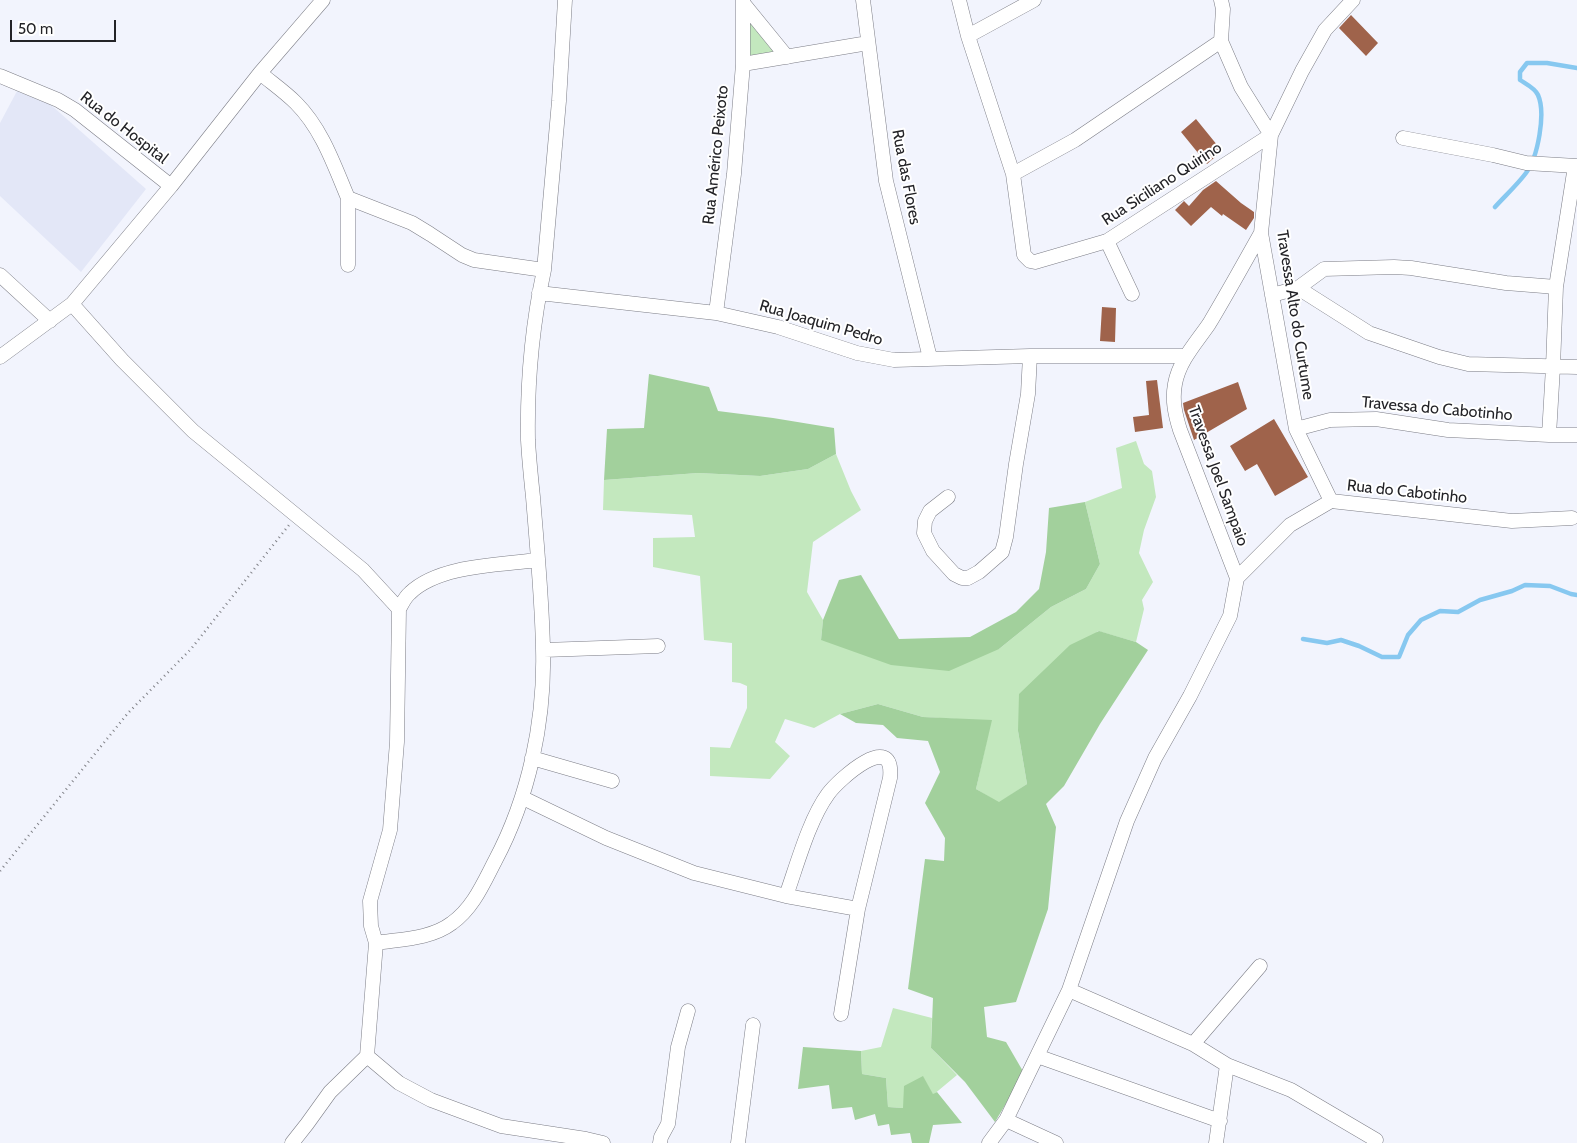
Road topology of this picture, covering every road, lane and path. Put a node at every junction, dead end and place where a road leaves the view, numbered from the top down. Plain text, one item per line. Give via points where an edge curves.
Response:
1 (323, 0) edge
2 (565, 0) edge
3 (863, 0) edge
4 (960, 0) edge
5 (1034, 0) edge
6 (1221, 0) edge
7 (1353, 0) edge
8 (743, 2) edge
9 (968, 36) junction
10 (1221, 41) junction
11 (868, 43) junction
12 (787, 57) junction
13 (743, 64) junction
14 (260, 74) junction
15 (0, 76) edge
16 (1271, 135) junction
17 (1403, 138) dead end
18 (1576, 166) edge
19 (1013, 174) junction
20 (171, 186) junction
21 (348, 198) junction
22 (1261, 233) junction
23 (1107, 241) junction
24 (348, 265) dead end
25 (544, 270) junction
26 (0, 275) edge
27 (1298, 288) junction
28 (1556, 288) junction
29 (539, 292) junction
30 (1132, 294) dead end
31 (1272, 294) junction
32 (72, 304) junction
33 (716, 313) junction
34 (50, 321) junction
35 (1030, 356) junction
36 (1186, 356) junction
37 (0, 357) edge
38 (930, 358) junction
39 (1553, 367) junction
40 (1577, 368) edge
41 (1296, 429) junction
42 (1549, 435) junction
43 (1577, 435) edge
44 (948, 497) dead end
45 (1332, 501) junction
46 (296, 516) junction
47 (1572, 518) dead end
48 (538, 560) junction
49 (1237, 578) junction
50 (399, 609) junction
51 (658, 646) dead end
52 (544, 650) junction
53 (532, 758) junction
54 (612, 781) dead end
55 (523, 798) junction
56 (0, 871) edge
57 (786, 896) junction
58 (858, 909) junction
59 (376, 942) junction
60 (1260, 966) dead end
61 (1070, 990) junction
62 (688, 1011) dead end
63 (840, 1014) dead end
64 (753, 1025) dead end
65 (1193, 1044) junction
66 (367, 1056) junction
67 (1037, 1056) junction
68 (1227, 1065) junction
69 (1006, 1120) junction
70 (1220, 1121) junction
71 (1376, 1140) dead end
72 (292, 1143) edge
73 (603, 1143) edge
74 (660, 1143) edge
75 (738, 1143) edge
76 (989, 1143) edge
77 (1056, 1143) edge
78 (1216, 1143) edge

1 - 14 street
2 - 25 street
3 - 11 street, Rua das Flores
4 - 9 street
5 - 9 street
6 - 10 street
7 - 16 street, Travessa Alto do Curtume via 1325,30
8 - 12 street
8 - 13 street, Rua Américo Peixoto
9 - 19 street
10 - 16 street via 1240,87
10 - 19 street via 1075,140
11 - 12 street
11 - 38 street, Rua das Flores via 886,181
12 - 13 street
13 - 33 street, Rua Américo Peixoto via 734,174
14 - 20 street
14 - 21 street via 296,103 310,119 324,142
15 - 20 street, Rua do Hospital via 76,110
16 - 22 street, Travessa Alto do Curtume
16 - 23 street, Rua Siciliano Quirino
17 - 18 street via 1532,164
18 - 28 street
19 - 23 street, Rua Siciliano Quirino via 1024,255 1030,261 1039,262
20 - 32 street
21 - 24 street
21 - 25 street via 412,223 474,260
22 - 31 street, Travessa Alto do Curtume
22 - 36 street, Travessa Joel Sampaio
23 - 30 street
25 - 29 street
26 - 34 street
27 - 28 street via 1324,269 1394,267
27 - 31 street
27 - 39 street via 1369,333 1424,353 1468,364
28 - 39 street
29 - 33 street, Rua Joaquim Pedro
29 - 48 street via 528,387 528,442
31 - 41 street, Travessa Alto do Curtume
32 - 34 street
32 - 46 street via 193,431
33 - 38 street, Rua Joaquim Pedro via 778,327 872,356 894,360
34 - 37 street
35 - 36 street, Rua Joaquim Pedro
35 - 38 street, Rua Joaquim Pedro
35 - 44 street via 1028,394 1002,552 968,578 954,574 933,551 924,533 930,511
36 - 49 street, Travessa Joel Sampaio via 1175,382 1176,415
39 - 40 street
39 - 42 street
41 - 42 street, Travessa do Cabotinho via 1330,420 1376,419 1448,430
41 - 45 street, Travessa Alto do Curtume
42 - 43 street, Travessa do Cabotinho
45 - 47 street, Rua do Cabotinho via 1512,521
45 - 49 street, Rua do Cabotinho via 1290,525
46 - 50 street via 363,570
46 - 56 path via 191,649 128,713
48 - 50 street via 458,570 431,578 409,593
48 - 52 street
49 - 61 street via 1230,616 1155,758 1127,821
50 - 59 street via 397,742 390,830 370,901
51 - 52 street
52 - 53 street via 540,716
53 - 54 street
53 - 55 street
55 - 57 street via 606,838 694,874
55 - 59 street via 474,902 458,918 431,934
57 - 58 street
57 - 58 street via 817,812 829,793 865,761 880,757 890,765 890,778
58 - 63 street
59 - 66 street
60 - 65 street
61 - 65 street
61 - 67 street
62 - 74 street via 678,1047 668,1124
64 - 75 street
65 - 68 street
66 - 72 street via 330,1092
66 - 73 street via 399,1083 431,1100 501,1126
67 - 69 street
67 - 70 street
68 - 70 street
68 - 71 street via 1291,1090
69 - 76 street
69 - 77 street
70 - 78 street

